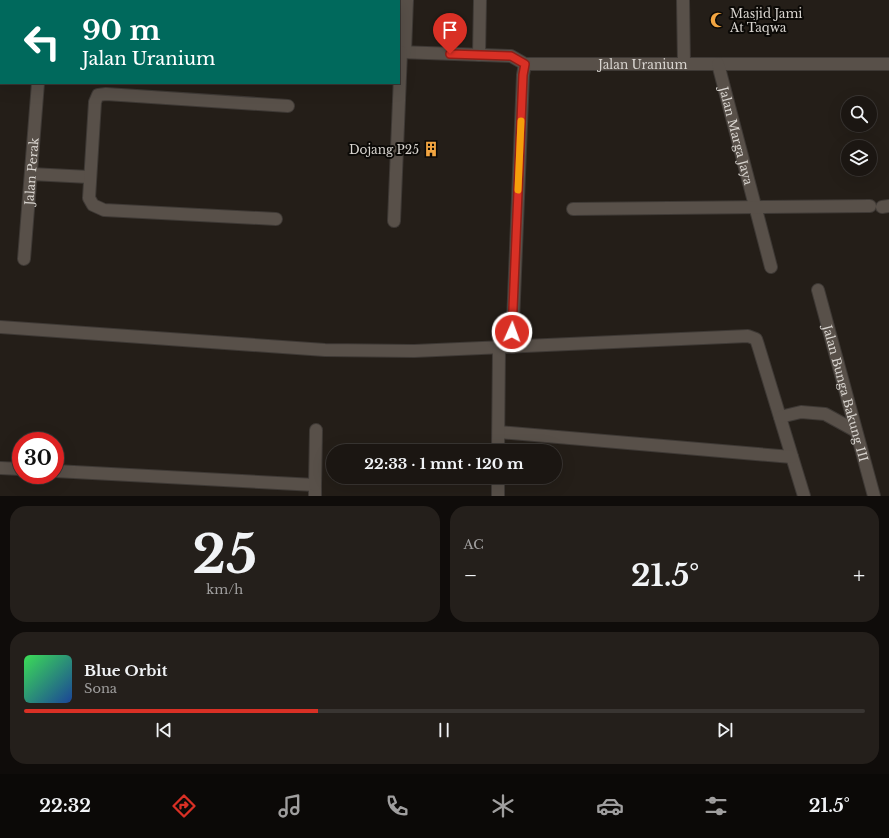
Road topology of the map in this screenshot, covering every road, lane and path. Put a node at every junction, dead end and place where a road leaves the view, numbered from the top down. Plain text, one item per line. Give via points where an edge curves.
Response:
1 (407, 0) edge
2 (480, 0) edge
3 (683, 0) edge
4 (402, 52) edge
5 (479, 55) junction
6 (525, 64) junction
7 (684, 64) junction
8 (718, 64) junction
9 (889, 64) edge
10 (38, 84) edge
11 (288, 106) dead end
12 (31, 174) junction
13 (89, 176) junction
14 (880, 206) edge
15 (756, 207) junction
16 (573, 209) dead end
17 (276, 220) dead end
18 (394, 222) dead end
19 (24, 259) dead end
20 (770, 266) dead end
21 (818, 290) dead end
22 (0, 327) edge
23 (512, 347) junction
24 (499, 348) junction
25 (780, 417) junction
26 (316, 430) dead end
27 (856, 430) junction
28 (499, 432) junction
29 (498, 444) edge
30 (792, 456) junction
31 (0, 468) edge
32 (12, 469) edge
33 (64, 472) edge
34 (498, 484) edge
35 (315, 491) edge
36 (498, 496) edge
37 (804, 496) edge
38 (874, 496) edge

1 - 4 street
2 - 5 street
3 - 7 street
4 - 5 street, Jalan Uranium
4 - 18 street
5 - 6 street, Jalan Uranium via 511,56
6 - 7 street, Jalan Uranium
6 - 23 street
7 - 8 street, Jalan Uranium
8 - 9 street, Jalan Uranium
8 - 15 street, Jalan Marga Jaya
10 - 12 street, Jalan Perak
11 - 13 street via 98,95 95,102
12 - 13 street
12 - 19 street, Jalan Perak
13 - 17 street via 89,198 93,205 104,210
14 - 15 street
15 - 16 street
15 - 20 street, Jalan Marga Jaya
21 - 27 street, Jalan Bunga Bakung III
22 - 24 street via 325,350 414,351
23 - 24 street
23 - 25 street via 748,336 756,339
24 - 28 street
25 - 27 street via 801,412 825,414
25 - 30 street
26 - 35 street
27 - 38 street, Jalan Bunga Bakung III
28 - 29 street
28 - 30 street
30 - 37 street
31 - 32 street
33 - 35 street
34 - 36 street

